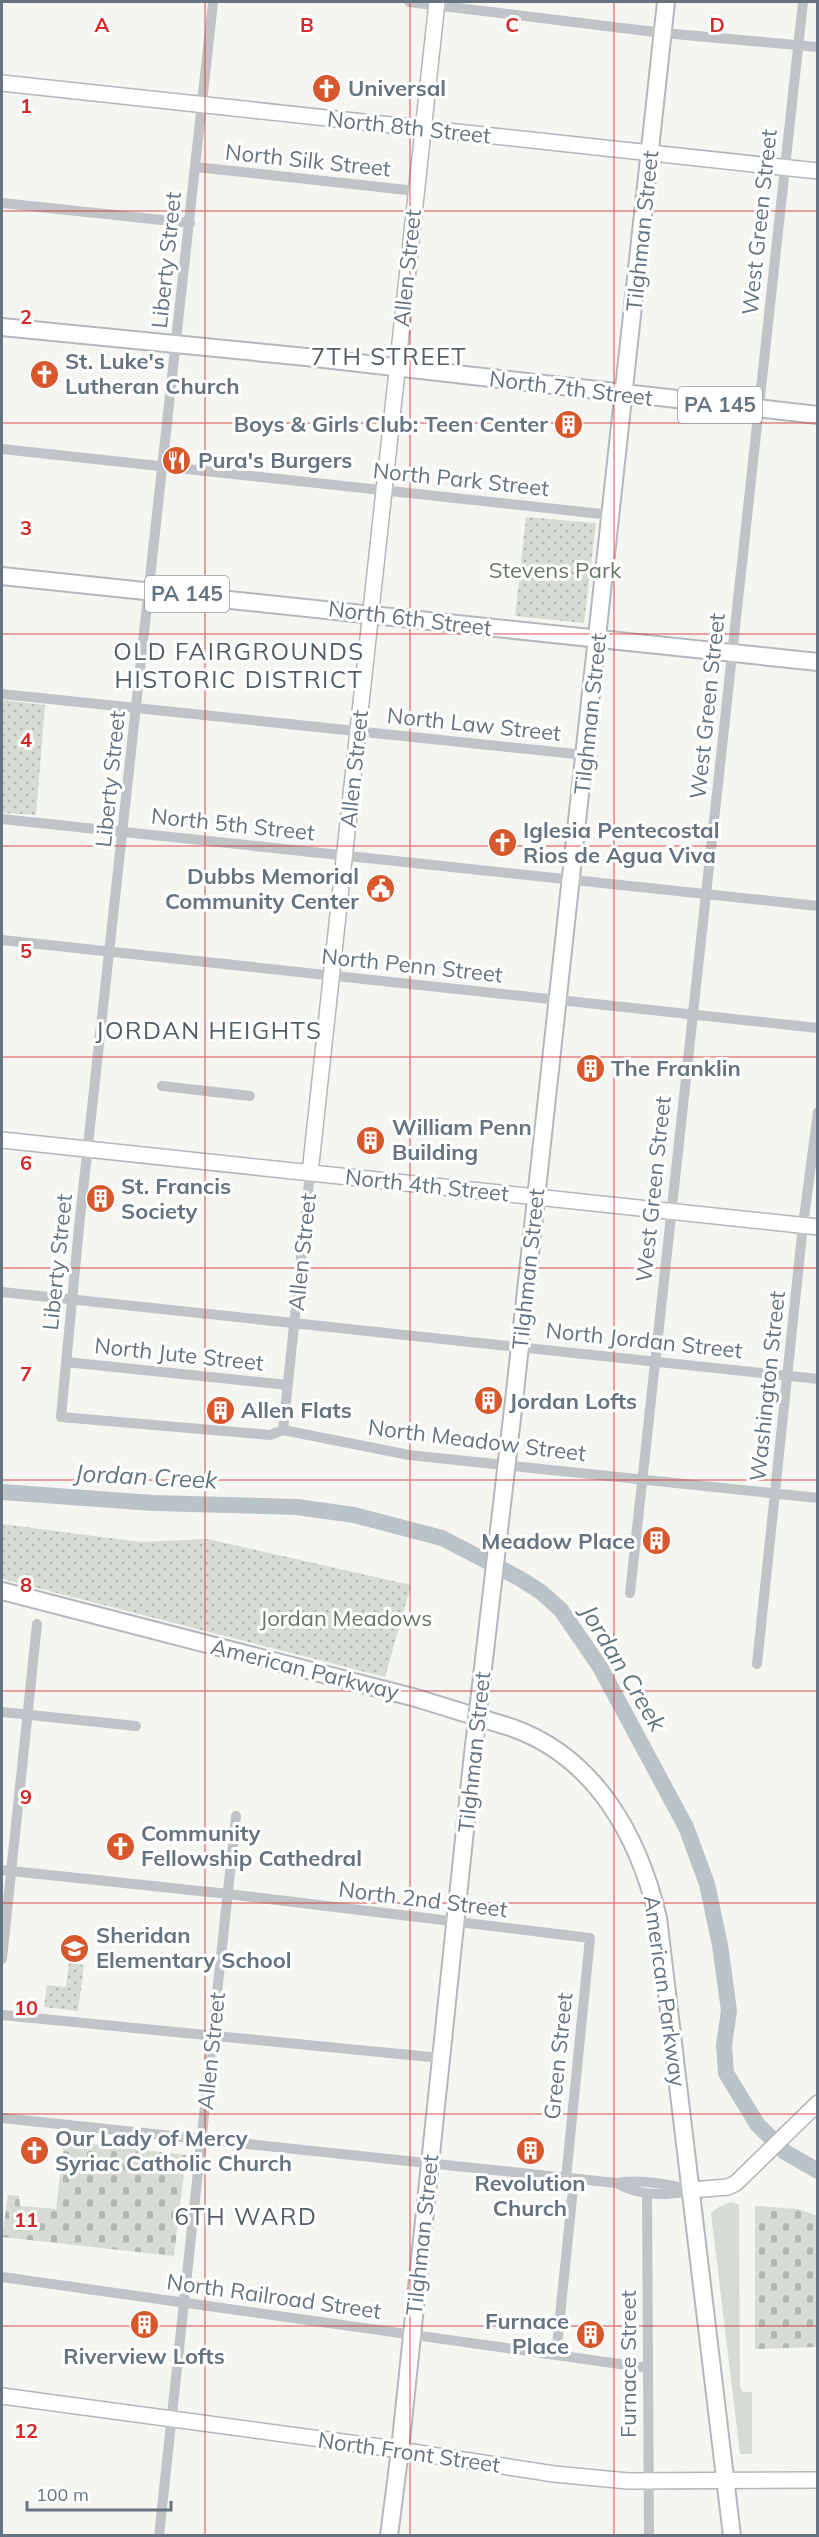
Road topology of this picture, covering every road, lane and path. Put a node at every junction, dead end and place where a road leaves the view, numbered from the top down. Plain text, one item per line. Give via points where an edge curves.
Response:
1 (213, 2) edge
2 (409, 2) edge
3 (666, 2) edge
4 (803, 2) edge
5 (437, 3) edge
6 (663, 33) junction
7 (799, 45) junction
8 (818, 47) edge
9 (2, 83) edge
10 (202, 104) junction
11 (422, 129) junction
12 (650, 153) junction
13 (196, 167) junction
14 (785, 167) junction
15 (818, 171) edge
16 (416, 190) junction
17 (2, 203) edge
18 (190, 223) junction
19 (2, 327) edge
20 (177, 346) junction
21 (397, 368) junction
22 (623, 394) junction
23 (759, 409) junction
24 (818, 416) edge
25 (2, 449) edge
26 (164, 467) junction
27 (383, 491) junction
28 (611, 515) junction
29 (2, 576) edge
30 (150, 590) junction
31 (371, 614) junction
32 (598, 640) junction
33 (732, 652) junction
34 (818, 662) edge
35 (2, 694) edge
36 (137, 708) junction
37 (358, 732) junction
38 (585, 755) junction
39 (2, 819) edge
40 (123, 832) junction
41 (345, 855) junction
42 (571, 879) junction
43 (706, 893) junction
44 (818, 906) edge
45 (2, 940) edge
46 (110, 952) junction
47 (331, 976) junction
48 (558, 1000) junction
49 (692, 1015) junction
50 (818, 1028) edge
51 (162, 1086) dead end
52 (250, 1096) dead end
53 (818, 1112) edge
54 (2, 1140) edge
55 (88, 1150) junction
56 (310, 1173) junction
57 (537, 1197) junction
58 (670, 1211) junction
59 (810, 1226) edge
60 (2, 1292) edge
61 (72, 1300) junction
62 (294, 1323) junction
63 (520, 1345) junction
64 (654, 1361) junction
65 (66, 1362) junction
66 (788, 1375) junction
67 (818, 1378) edge
68 (288, 1385) junction
69 (61, 1417) joint
70 (284, 1430) junction
71 (642, 1479) junction
72 (775, 1494) junction
73 (818, 1498) edge
74 (2, 1591) edge
75 (630, 1593) dead end
76 (37, 1624) dead end
77 (758, 1664) dead end
78 (2, 1712) edge
79 (29, 1715) junction
80 (136, 1726) dead end
81 (236, 1816) dead end
82 (6, 1870) edge
83 (228, 1894) junction
84 (455, 1923) junction
85 (590, 1938) joint
86 (2, 1945) edge
87 (2, 1959) edge
88 (2, 2016) edge
89 (213, 2034) junction
90 (441, 2058) junction
91 (818, 2103) edge
92 (2, 2118) edge
93 (201, 2139) junction
94 (430, 2164) junction
95 (570, 2179) junction
96 (616, 2183) junction
97 (691, 2190) junction
98 (647, 2193) junction
99 (2, 2277) edge
100 (184, 2303) junction
101 (411, 2335) junction
102 (556, 2355) junction
103 (648, 2368) junction
104 (2, 2397) edge
105 (171, 2420) junction
106 (400, 2450) junction
107 (818, 2480) edge
108 (648, 2481) junction
109 (725, 2481) junction
110 (159, 2535) edge
111 (389, 2535) edge
112 (649, 2535) edge
113 (732, 2535) edge

1 - 10 street, Liberty Street
2 - 5 street
3 - 6 main road, Tilghman Street
4 - 7 street, West Green Street
5 - 6 street
5 - 11 street, Allen Street
6 - 7 street
6 - 12 main road, Tilghman Street
7 - 8 street
7 - 14 street, West Green Street
9 - 10 street, North 8th Street
10 - 11 street, North 8th Street
10 - 13 street, Liberty Street
11 - 12 street, North 8th Street
11 - 16 street, Allen Street
12 - 14 street, North 8th Street
12 - 22 main road, Tilghman Street
13 - 16 street, North Silk Street
13 - 18 street, Liberty Street
14 - 15 street, North 8th Street
14 - 23 street, West Green Street
16 - 21 street, Allen Street
17 - 18 street
18 - 20 street, Liberty Street
19 - 20 main road, North 7th Street / PA 145
20 - 21 main road, North 7th Street / PA 145
20 - 26 street, Liberty Street
21 - 22 main road, North 7th Street / PA 145
21 - 27 street, Allen Street
22 - 23 main road, North 7th Street / PA 145
22 - 28 main road, Tilghman Street
23 - 24 main road, North 7th Street / PA 145
23 - 33 street, West Green Street
25 - 26 street, North Park Street
26 - 27 street, North Park Street
26 - 30 street, Liberty Street
27 - 28 street, North Park Street
27 - 31 street, Allen Street
28 - 32 main road, Tilghman Street
29 - 30 main road, North 6th Street / PA 145
30 - 31 main road, North 6th Street / PA 145
30 - 36 street, Liberty Street
31 - 32 main road, North 6th Street / PA 145
31 - 37 street, Allen Street
32 - 33 main road, North 6th Street / PA 145
32 - 38 main road, Tilghman Street
33 - 34 main road, North 6th Street / PA 145
33 - 43 street, West Green Street
35 - 36 street, North Law Street
36 - 37 street, North Law Street
36 - 40 street, Liberty Street
37 - 38 street, North Law Street
37 - 41 street, Allen Street
38 - 42 main road, Tilghman Street
39 - 40 street, North 5th Street
40 - 41 street, North 5th Street
40 - 46 street, Liberty Street
41 - 42 street, North 5th Street
41 - 47 street, Allen Street
42 - 43 street, North 5th Street
42 - 48 main road, Tilghman Street
43 - 44 street, North 5th Street
43 - 49 street, West Green Street
45 - 46 street, North Penn Street
46 - 47 street, North Penn Street
46 - 55 street, Liberty Street
47 - 48 street, North Penn Street
47 - 56 street, Allen Street
48 - 49 street, North Penn Street
48 - 57 main road, Tilghman Street
49 - 50 street, North Penn Street
49 - 58 street, West Green Street
51 - 52 street
53 - 59 street, Washington Street
54 - 55 street, North 4th Street
55 - 56 street, North 4th Street
55 - 61 street, Liberty Street
56 - 57 street, North 4th Street
56 - 62 street, Allen Street
57 - 58 street, North 4th Street
57 - 63 main road, Tilghman Street
58 - 59 street, North 4th Street
58 - 64 street, West Green Street
59 - 66 street, Washington Street
60 - 61 street, North Jordan Street
61 - 62 street, North Jordan Street
61 - 65 street, Liberty Street
62 - 63 street, North Jordan Street
62 - 68 street, Allen Street
63 - 64 street, North Jordan Street
63 - 84 main road, Tilghman Street, bridge
64 - 66 street, North Jordan Street
64 - 71 street, West Green Street
65 - 68 street, North Jute Street
65 - 69 street, Liberty Street
66 - 67 street, North Jordan Street
66 - 72 street, Washington Street
68 - 70 street, Allen Street
69 - 70 street, North Meadow Street via 270,1435
70 - 71 street, North Meadow Street via 409,1455
71 - 72 street, North Meadow Street
71 - 75 street, West Green Street
72 - 73 street, North Meadow Street
72 - 77 street, Washington Street
74 - 97 main road, American Parkway via 463,1711 529,1733 561,1753 588,1778 616,1813 648,1878 667,1982
76 - 79 street
78 - 79 street
79 - 80 street
79 - 82 street
81 - 83 street, Allen Street
82 - 83 street, North 2nd Street
82 - 86 street
83 - 84 street, North 2nd Street
83 - 89 street, Allen Street
84 - 85 street, North 2nd Street
84 - 90 main road, Tilghman Street
85 - 95 street, Green Street
86 - 87 street
88 - 89 street
89 - 90 street
89 - 93 street, Allen Street
90 - 94 main road, Tilghman Street
91 - 97 street via 736,2183
92 - 93 street
93 - 94 street
93 - 100 street, Allen Street
94 - 95 street
94 - 101 main road, Tilghman Street
95 - 96 street
95 - 102 street, Green Street
96 - 97 street via 669,2184
96 - 98 street via 629,2191
97 - 98 street via 669,2195
97 - 109 main road, American Parkway
98 - 103 street, Furnace Street
99 - 100 street, North Railroad Street
100 - 101 street, North Railroad Street
100 - 105 street, Allen Street
101 - 102 street, North Railroad Street
101 - 106 main road, Tilghman Street
102 - 103 street, North Railroad Street
103 - 108 street, Furnace Street
104 - 105 street, North Front Street
105 - 106 street, North Front Street
105 - 110 street, Allen Street
106 - 108 street, North Front Street via 554,2474
106 - 111 main road, Tilghman Street
107 - 109 street, North Front Street
108 - 109 street, North Front Street
108 - 112 street, Furnace Street
109 - 113 main road, American Parkway

